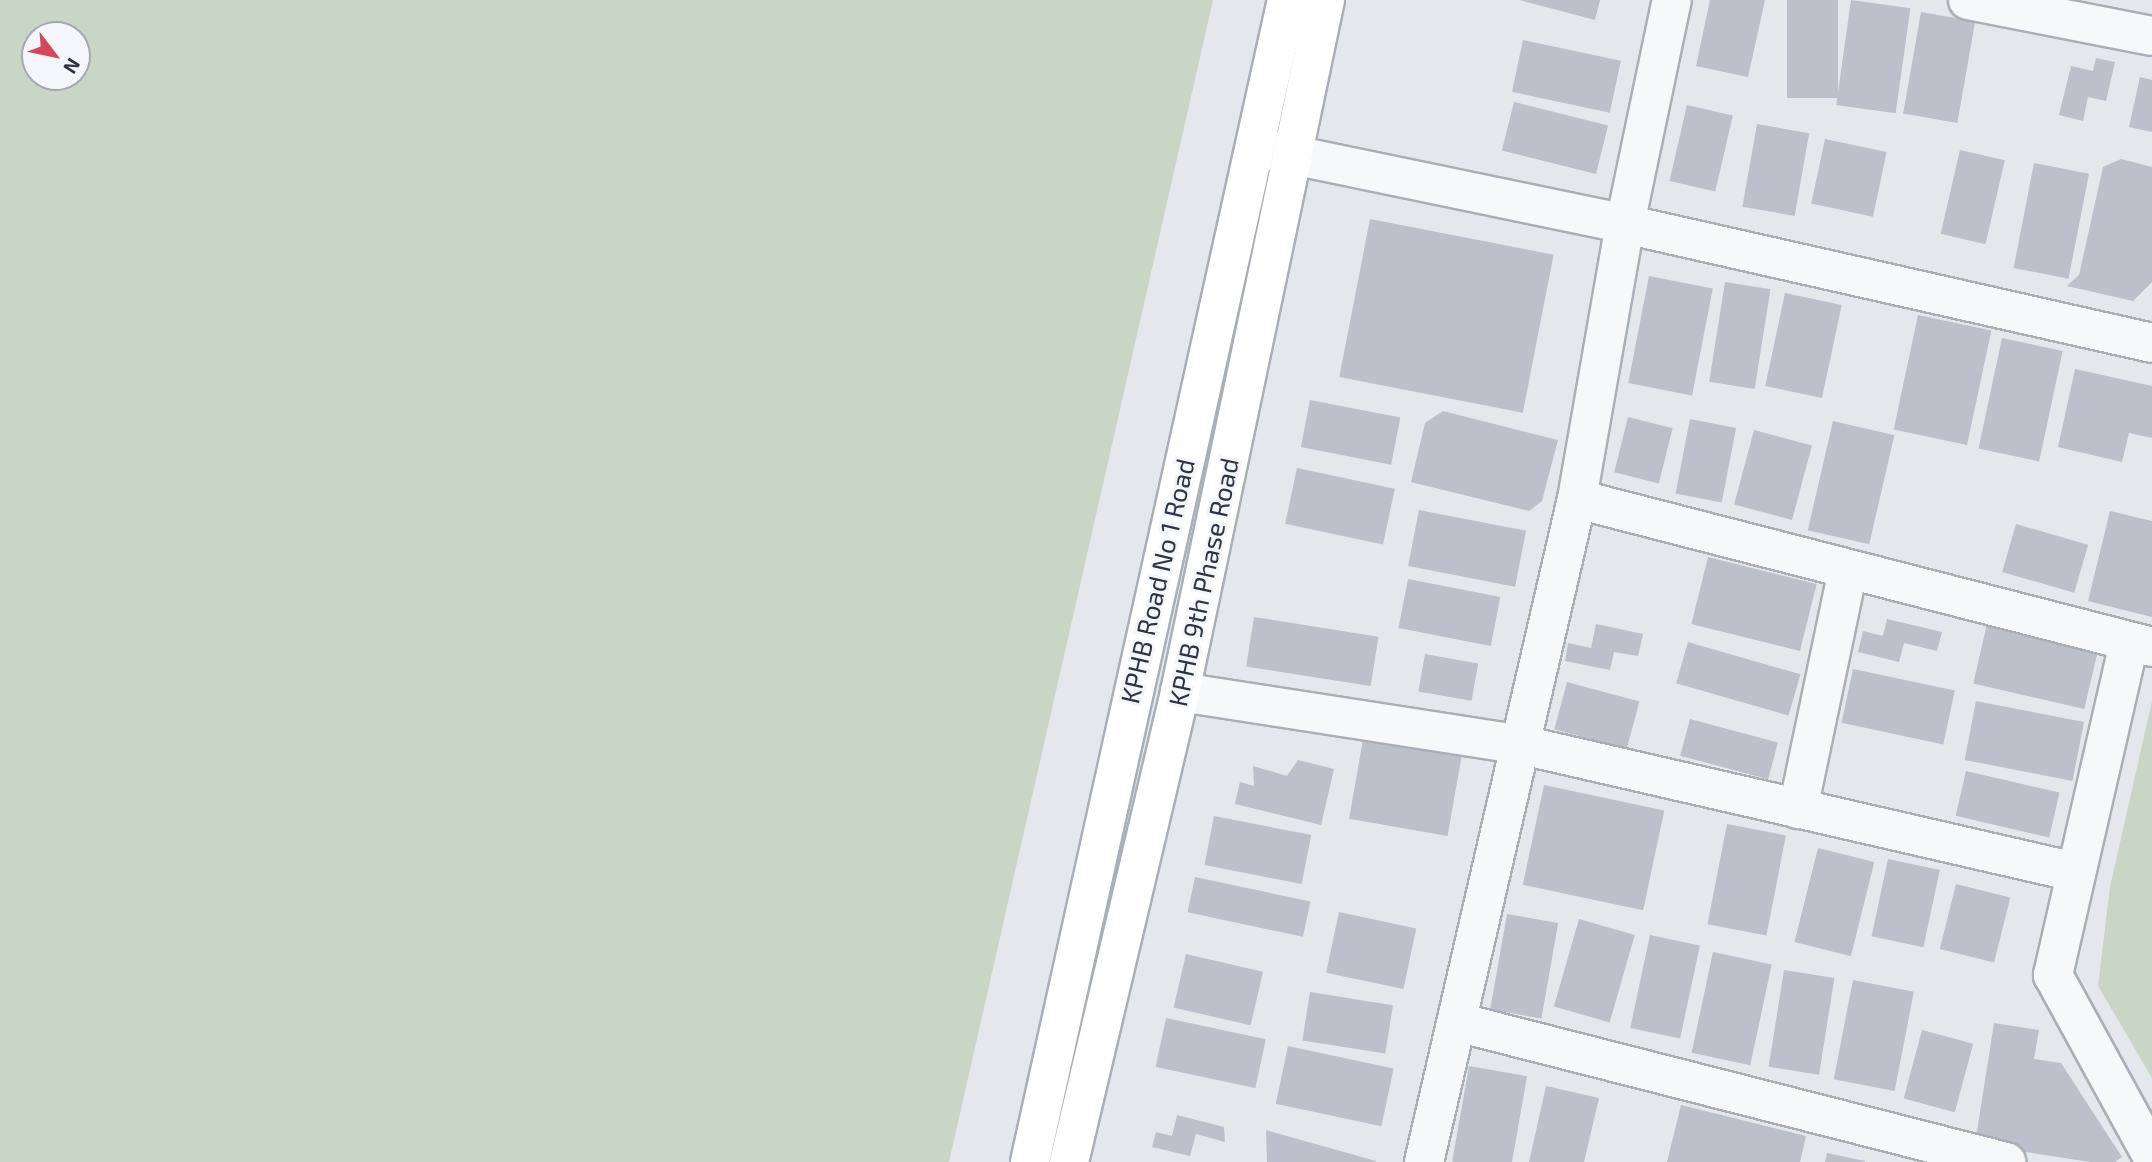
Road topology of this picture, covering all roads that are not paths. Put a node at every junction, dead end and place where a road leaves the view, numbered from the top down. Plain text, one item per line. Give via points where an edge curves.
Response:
1 (1287, 0) edge
2 (1325, 0) edge
3 (1672, 0) edge
4 (1968, 0) edge
5 (2152, 36) edge
6 (1254, 147) junction
7 (1295, 154) junction
8 (1625, 224) junction
9 (2152, 343) edge
10 (1577, 499) junction
11 (1848, 570) junction
12 (2141, 645) edge
13 (1180, 692) junction
14 (1521, 745) junction
15 (1798, 809) junction
16 (2075, 872) junction
17 (1457, 1022) junction
18 (2152, 1156) edge
19 (1030, 1162) edge
20 (1069, 1162) edge
21 (1424, 1162) edge
22 (2006, 1162) edge

1 - 6 main road, KPHB Road No 1 Road
2 - 7 main road, KPHB 9th Phase Road
3 - 8 street
4 - 5 street
6 - 7 street
6 - 19 main road, KPHB Road No 1 Road
7 - 8 street
7 - 13 main road, KPHB 9th Phase Road
8 - 9 street
8 - 10 street
10 - 11 street
10 - 14 street
11 - 12 street
11 - 15 street
12 - 16 street
13 - 14 street
13 - 20 main road, KPHB 9th Phase Road
14 - 15 street
14 - 17 street
15 - 16 street
16 - 18 street via 2053,975
17 - 21 street
17 - 22 street

